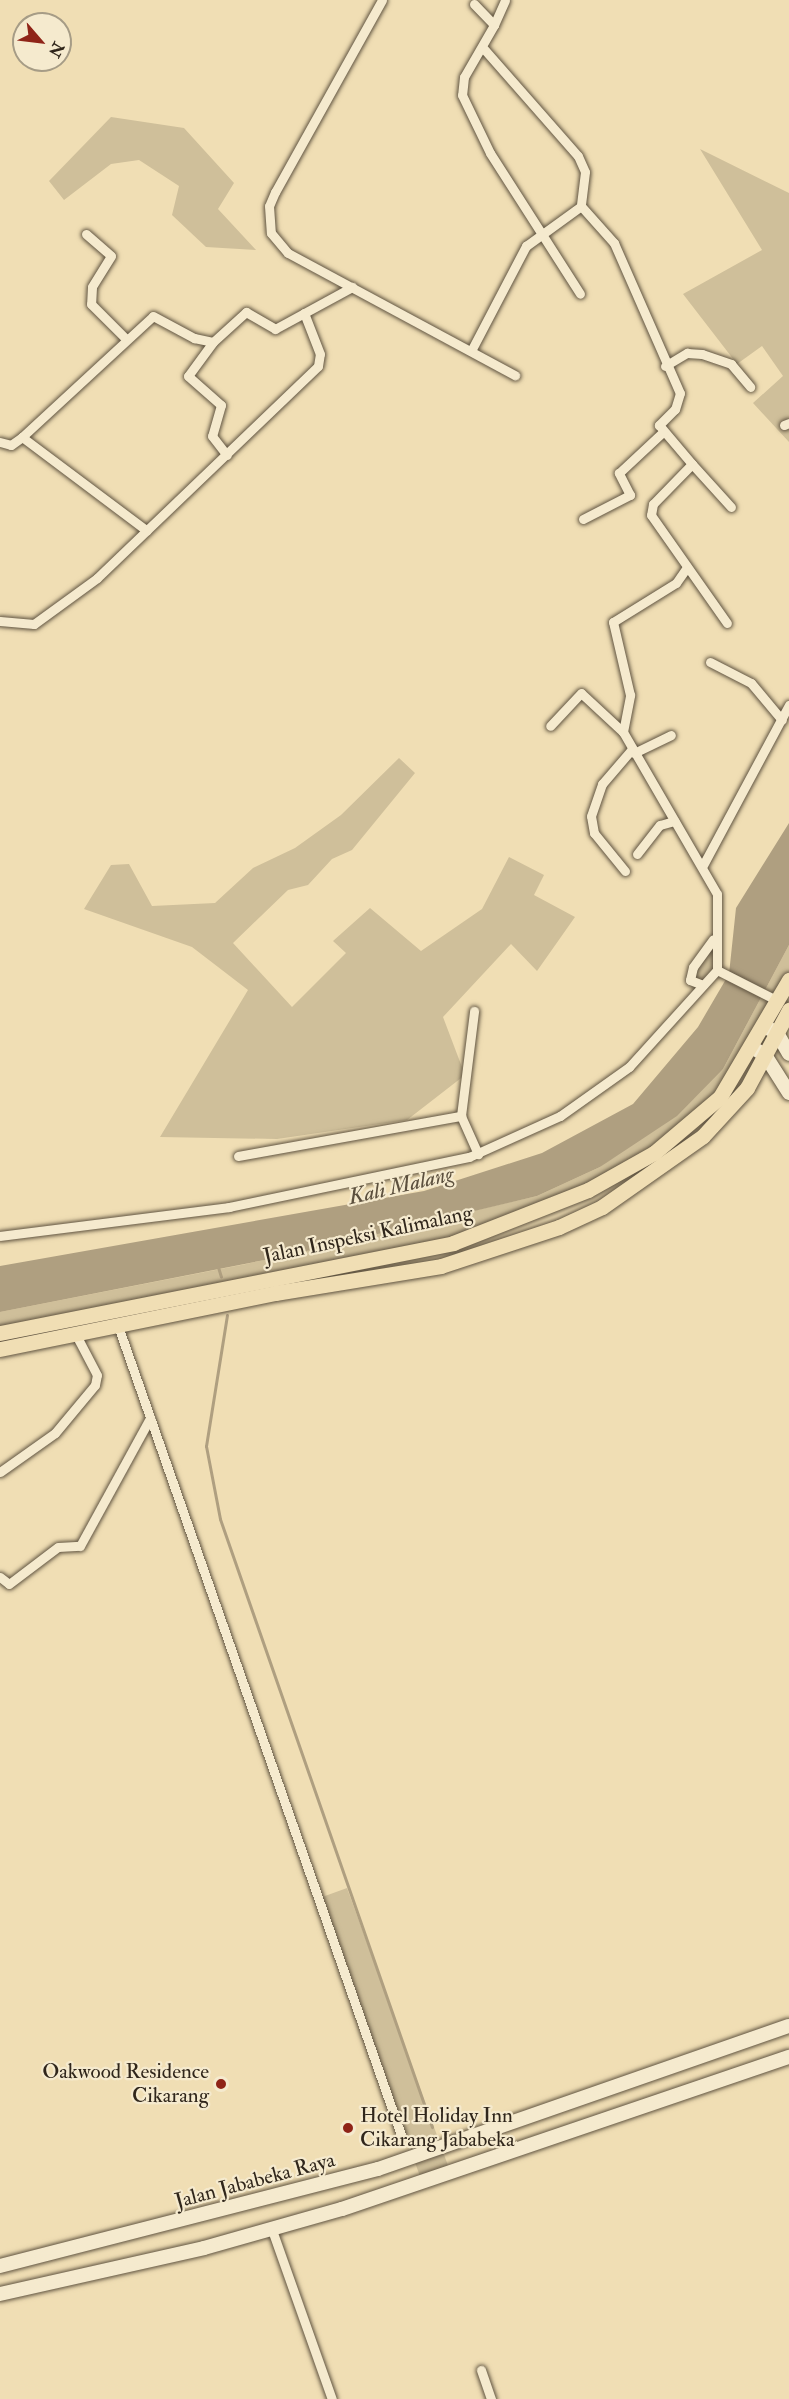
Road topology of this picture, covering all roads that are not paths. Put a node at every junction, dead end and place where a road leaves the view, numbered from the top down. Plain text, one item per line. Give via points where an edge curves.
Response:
1 (382, 0) edge
2 (505, 0) edge
3 (474, 4) dead end
4 (494, 26) junction
5 (484, 49) junction
6 (581, 206) junction
7 (543, 229) junction
8 (86, 234) dead end
9 (352, 287) junction
10 (580, 294) dead end
11 (304, 313) junction
12 (125, 338) junction
13 (213, 342) junction
14 (471, 351) junction
15 (665, 366) junction
16 (516, 375) dead end
17 (750, 387) dead end
18 (663, 432) junction
19 (22, 437) junction
20 (0, 442) edge
21 (227, 455) junction
22 (692, 464) junction
23 (731, 507) dead end
24 (583, 519) dead end
25 (147, 531) junction
26 (687, 567) junction
27 (0, 621) edge
28 (727, 622) dead end
29 (710, 662) dead end
30 (789, 705) edge
31 (782, 720) junction
32 (550, 726) dead end
33 (623, 732) junction
34 (671, 735) dead end
35 (633, 751) junction
36 (674, 821) junction
37 (637, 854) dead end
38 (702, 867) junction
39 (625, 871) dead end
40 (713, 939) junction
41 (722, 971) junction
42 (789, 980) edge
43 (703, 985) junction
44 (784, 1006) edge
45 (474, 1011) dead end
46 (771, 1030) junction
47 (759, 1052) junction
48 (789, 1054) edge
49 (748, 1072) junction
50 (789, 1093) edge
51 (461, 1116) junction
52 (478, 1154) junction
53 (238, 1156) dead end
54 (0, 1236) edge
55 (472, 1237) junction
56 (477, 1256) junction
57 (112, 1309) junction
58 (118, 1324) junction
59 (75, 1333) junction
60 (4, 1340) edge
61 (150, 1418) junction
62 (0, 1472) edge
63 (0, 1577) edge
64 (788, 2030) edge
65 (789, 2057) edge
66 (401, 2135) dead end
67 (272, 2230) junction
68 (0, 2266) edge
69 (0, 2294) edge
70 (481, 2370) dead end
71 (332, 2399) edge
72 (491, 2399) edge

1 - 9 street via 269,206 268,222 279,244
2 - 4 street
3 - 4 street
4 - 5 street
5 - 6 street via 578,156 585,172
5 - 7 street via 464,77 462,95 490,153
6 - 7 street
6 - 15 street via 614,243 655,329
7 - 10 street
7 - 14 street via 526,246
8 - 12 street via 111,256 92,287 91,304
9 - 11 street
9 - 14 street
11 - 13 street via 275,329 246,312
11 - 21 street via 320,363
12 - 13 street via 153,316 194,339
12 - 19 street
13 - 21 street via 188,376 221,405 212,436
14 - 16 street
15 - 17 street via 687,353 702,354 731,364
15 - 18 street via 680,398 660,421
18 - 22 street
18 - 24 street via 619,473 630,495
19 - 20 street via 11,445
19 - 25 street
21 - 25 street
22 - 23 street
22 - 26 street via 651,510
25 - 27 street via 37,622
26 - 28 street
26 - 33 street via 676,583 613,622 630,694
29 - 31 street via 751,683
30 - 31 street
31 - 38 street
32 - 33 street via 581,693
33 - 35 street
34 - 35 street
35 - 36 street
35 - 39 street via 602,784 591,816 594,833
36 - 37 street via 660,825
36 - 38 street
38 - 40 street via 717,894
40 - 41 street
40 - 43 street via 693,967 690,980
41 - 43 street
41 - 44 street
42 - 44 main road, Jalan Inspeksi Kalimalang
43 - 52 street via 647,1049 601,1089 552,1120
44 - 46 main road, Jalan Inspeksi Kalimalang
45 - 51 street
46 - 47 main road, Jalan Inspeksi Kalimalang
46 - 48 main road
47 - 49 main road, Jalan Inspeksi Kalimalang
47 - 50 main road
49 - 55 main road, Jalan Inspeksi Kalimalang via 654,1154 588,1190
49 - 56 main road, Jalan Inspeksi Kalimalang via 722,1118 668,1165 602,1208
51 - 52 street
51 - 53 street
52 - 54 street via 229,1207
55 - 56 main road
55 - 57 main road, Jalan Inspeksi Kalimalang
56 - 58 main road, Jalan Inspeksi Kalimalang
57 - 58 street
57 - 60 main road, Jalan Inspeksi Kalimalang
58 - 59 main road, Jalan Inspeksi Kalimalang
58 - 61 street
59 - 60 main road, Jalan Inspeksi Kalimalang
59 - 62 street via 97,1375 95,1385 55,1433
61 - 63 street via 80,1546 58,1547 9,1584
61 - 66 street
64 - 68 main road, Jalan Jababeka Raya via 408,2160
65 - 67 main road via 469,2168
67 - 69 main road
67 - 71 street
70 - 72 street

